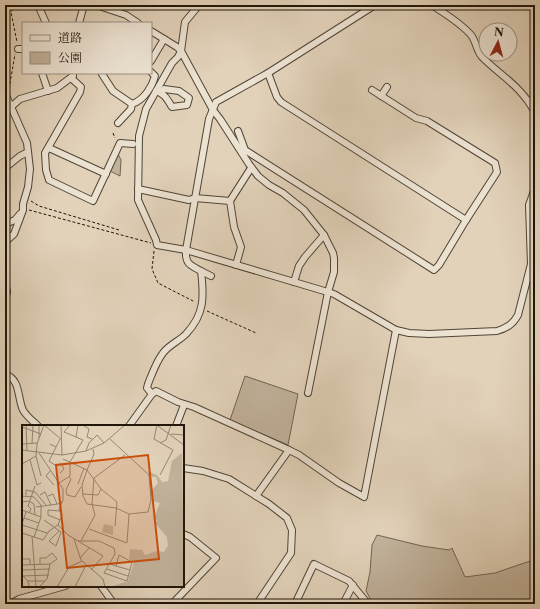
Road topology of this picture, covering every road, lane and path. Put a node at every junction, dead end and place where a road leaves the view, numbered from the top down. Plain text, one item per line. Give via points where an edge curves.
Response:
1 (38, 5) edge
2 (84, 5) edge
3 (99, 5) edge
4 (199, 5) edge
5 (376, 5) edge
6 (432, 5) edge
7 (46, 22) edge
8 (79, 22) edge
9 (136, 22) edge
10 (152, 32) edge
11 (164, 39) junction
12 (181, 51) junction
13 (152, 59) edge
14 (152, 73) edge
15 (268, 73) junction
16 (42, 74) edge
17 (102, 74) edge
18 (72, 75) edge
19 (387, 87) dead end
20 (372, 90) dead end
21 (48, 91) junction
22 (5, 93) edge
23 (381, 96) junction
24 (132, 104) junction
25 (11, 107) junction
26 (213, 110) junction
27 (535, 112) edge
28 (118, 123) dead end
29 (238, 131) dead end
30 (133, 144) dead end
31 (48, 148) junction
32 (28, 152) junction
33 (5, 168) edge
34 (251, 168) junction
35 (106, 174) junction
36 (535, 188) edge
37 (138, 189) junction
38 (25, 198) junction
39 (195, 198) junction
40 (230, 201) junction
41 (23, 210) junction
42 (466, 220) junction
43 (5, 224) edge
44 (119, 230) dead end
45 (324, 236) junction
46 (5, 242) edge
47 (154, 244) junction
48 (186, 250) junction
49 (236, 265) junction
50 (201, 271) junction
51 (212, 276) dead end
52 (5, 280) edge
53 (294, 282) junction
54 (328, 292) junction
55 (5, 298) edge
56 (202, 306) junction
57 (396, 330) junction
58 (256, 333) dead end
59 (5, 374) edge
60 (308, 393) dead end
61 (152, 394) junction
62 (184, 405) junction
63 (130, 424) edge
64 (37, 425) edge
65 (176, 425) edge
66 (289, 450) junction
67 (184, 468) edge
68 (256, 496) junction
69 (184, 534) edge
70 (353, 585) junction
71 (61, 587) edge
72 (102, 587) edge
73 (10, 604) edge
74 (113, 604) edge
75 (172, 604) edge
76 (257, 604) edge
77 (296, 604) edge
78 (343, 604) edge
79 (368, 604) edge

1 - 7 street
2 - 8 street
3 - 9 street via 126,15
4 - 12 street via 185,22
5 - 15 street
6 - 27 street via 467,31 480,56 513,83 528,99
10 - 11 street
11 - 12 street
11 - 13 street
12 - 26 street
12 - 37 street via 146,109 139,136
14 - 24 street via 155,76 149,90
15 - 26 street via 216,102
15 - 42 street via 277,97 282,102
16 - 21 street
17 - 24 street via 113,91
18 - 21 street via 57,88
18 - 31 street via 81,87 80,92
19 - 23 street
20 - 23 street
21 - 25 street via 20,99
22 - 25 street
23 - 42 street via 416,118 427,121 495,164 497,172
24 - 28 street via 131,109
25 - 32 street via 27,143
26 - 34 street
26 - 39 street via 209,119
29 - 42 street via 245,150 434,270
30 - 35 street via 120,143
31 - 35 street
31 - 35 street via 45,153 49,180 93,201
32 - 33 street
32 - 38 street via 30,169
34 - 40 street
34 - 45 street via 264,182 283,193 308,215
36 - 57 street via 529,205 531,264 514,322 497,331 428,334
37 - 39 street via 189,200
37 - 47 street via 140,207 156,240
38 - 41 street
38 - 44 path via 39,206
39 - 40 street
39 - 48 street
40 - 49 street via 241,247
41 - 43 street via 15,220
41 - 46 street via 14,234
41 - 47 path via 28,209
45 - 53 street via 299,266
45 - 54 street via 334,258 334,272
47 - 48 street
47 - 56 path via 152,269 158,282
48 - 49 street
48 - 50 street via 189,264
49 - 53 street
50 - 51 street
50 - 56 street via 204,295
52 - 55 street
53 - 54 street
54 - 57 street
54 - 60 street
56 - 58 path via 209,313
56 - 61 street via 199,317 186,334 162,354 148,384 147,388
57 - 66 street via 364,497
59 - 64 street via 15,381 22,409
61 - 62 street via 156,391
61 - 63 street
62 - 65 street
62 - 66 street via 194,407
66 - 68 street
67 - 68 street via 220,476
68 - 76 street via 286,518 292,530 291,553
69 - 75 street via 216,558
70 - 77 street via 349,580 314,564
70 - 78 street
70 - 79 street
71 - 73 street
72 - 74 street

